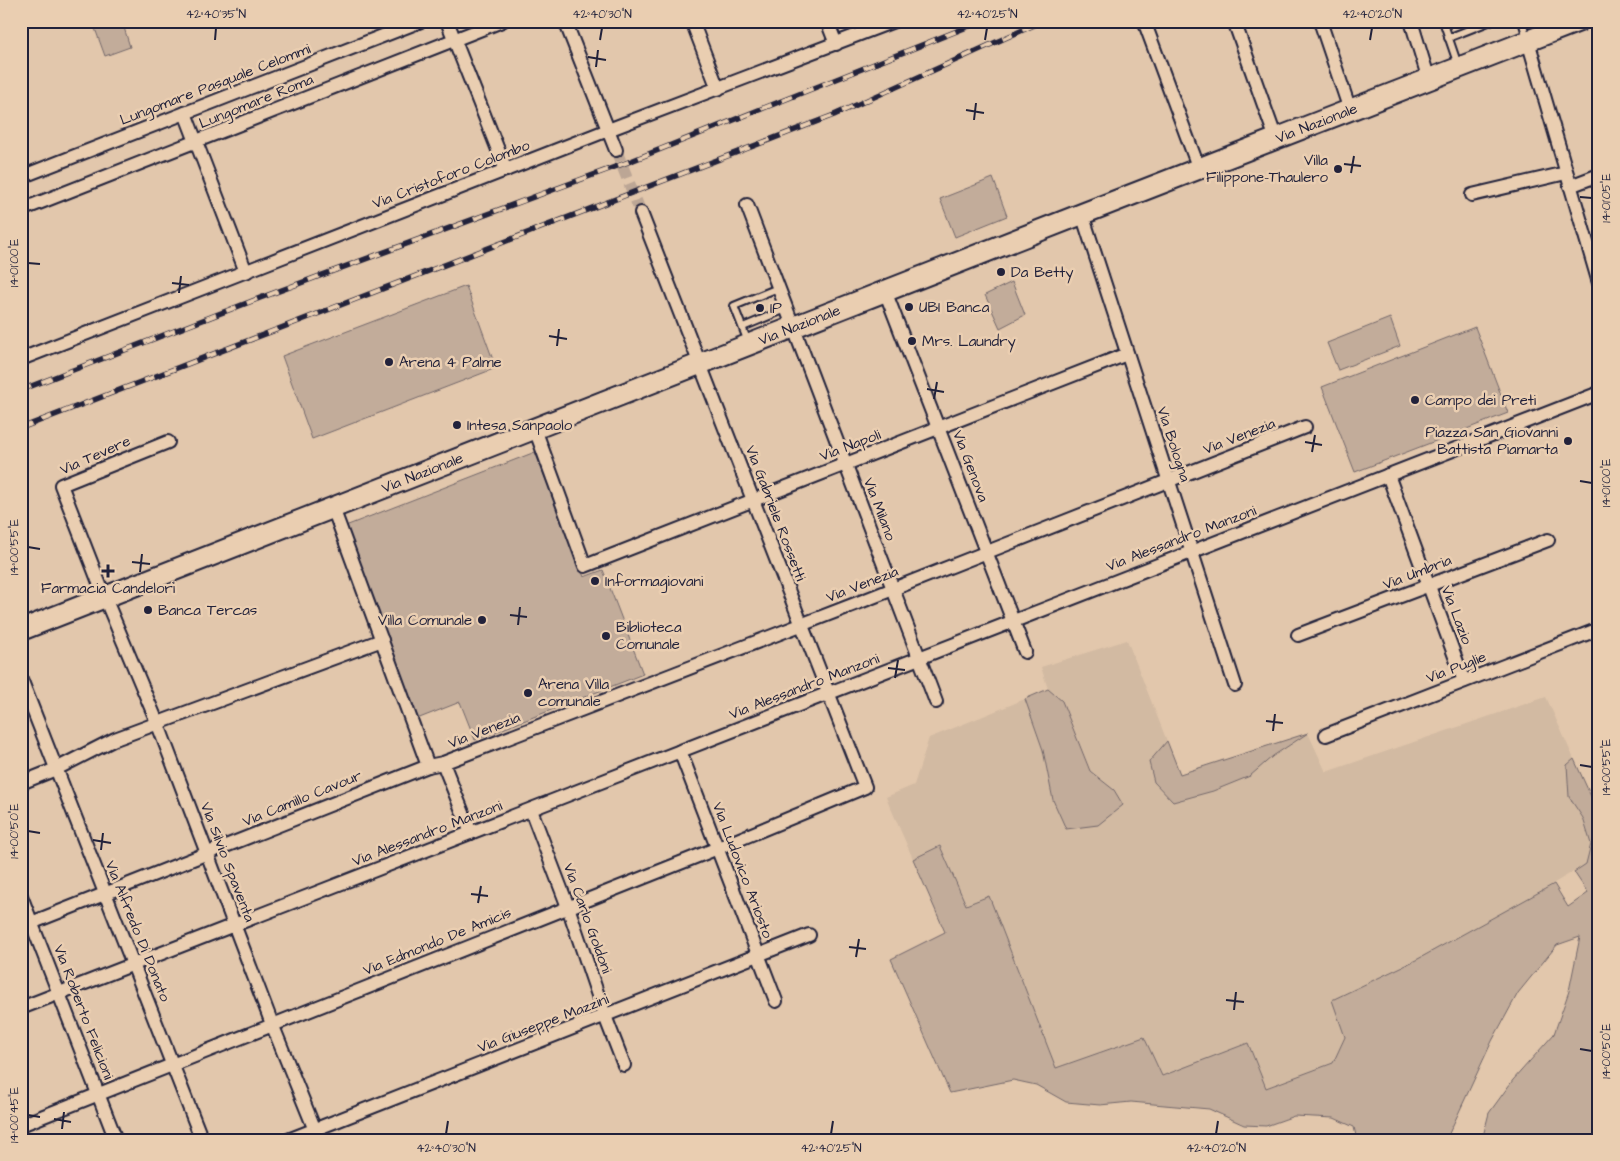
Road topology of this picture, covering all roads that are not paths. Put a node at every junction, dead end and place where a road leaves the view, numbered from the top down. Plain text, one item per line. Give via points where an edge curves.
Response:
1 (420, 21) edge
2 (448, 21) edge
3 (502, 21) edge
4 (565, 21) edge
5 (692, 21) edge
6 (827, 21) edge
7 (894, 21) edge
8 (1144, 21) edge
9 (1234, 21) edge
10 (1320, 21) edge
11 (1411, 21) edge
12 (1443, 21) edge
13 (1491, 21) edge
14 (1522, 21) edge
15 (1580, 21) edge
16 (1448, 38) junction
17 (455, 40) junction
18 (1528, 41) junction
19 (836, 44) junction
20 (1459, 68) junction
21 (1429, 80) junction
22 (718, 90) junction
23 (1350, 110) junction
24 (184, 114) junction
25 (608, 130) junction
26 (1276, 139) junction
27 (195, 143) junction
28 (616, 150) tunnel mouth
29 (1199, 169) junction
30 (506, 170) junction
31 (1566, 173) junction
32 (1599, 175) edge
33 (21, 177) edge
34 (1570, 186) junction
35 (1472, 195) dead end
36 (747, 205) dead end
37 (21, 210) edge
38 (641, 213) tunnel mouth
39 (1082, 214) junction
40 (246, 272) junction
41 (1599, 283) edge
42 (778, 288) junction
43 (885, 291) junction
44 (790, 318) junction
45 (746, 336) junction
46 (1128, 354) junction
47 (21, 359) edge
48 (701, 364) junction
49 (1599, 393) edge
50 (1305, 427) dead end
51 (938, 428) junction
52 (535, 429) junction
53 (168, 442) dead end
54 (846, 464) junction
55 (1388, 475) junction
56 (1168, 481) junction
57 (754, 500) junction
58 (333, 508) junction
59 (1548, 540) dead end
60 (987, 552) junction
61 (1191, 552) junction
62 (1428, 585) junction
63 (893, 589) junction
64 (105, 598) junction
65 (1014, 621) junction
66 (802, 624) junction
67 (1599, 629) edge
68 (21, 630) edge
69 (1298, 635) dead end
70 (382, 640) junction
71 (1025, 652) dead end
72 (919, 658) junction
73 (21, 679) edge
74 (1464, 681) junction
75 (1235, 685) dead end
76 (829, 693) junction
77 (936, 702) dead end
78 (157, 722) junction
79 (1326, 735) dead end
80 (680, 751) junction
81 (443, 763) junction
82 (428, 766) junction
83 (56, 769) junction
84 (21, 783) edge
85 (865, 787) joint
86 (531, 810) junction
87 (471, 833) junction
88 (718, 848) junction
89 (206, 854) junction
90 (105, 894) junction
91 (21, 896) edge
92 (568, 907) junction
93 (26, 925) edge
94 (235, 925) junction
95 (809, 935) dead end
96 (758, 955) junction
97 (133, 965) junction
98 (60, 994) junction
99 (776, 1001) dead end
100 (21, 1008) edge
101 (605, 1016) junction
102 (272, 1024) junction
103 (172, 1064) junction
104 (624, 1065) dead end
105 (98, 1094) junction
106 (21, 1125) edge
107 (317, 1135) edge
108 (116, 1140) edge
109 (202, 1140) edge
110 (288, 1140) edge

1 - 24 street, Lungomare Pasquale Celommi
2 - 17 street
3 - 17 street, Lungomare Roma
4 - 25 street
5 - 22 street
6 - 19 street
7 - 19 street, Via Cristoforo Colombo
8 - 29 street
9 - 26 street
10 - 23 street
11 - 21 street
12 - 16 lane
13 - 16 lane
14 - 18 lane
15 - 18 main road, Via Nazionale
16 - 20 lane
17 - 27 street, Lungomare Roma
17 - 30 street
18 - 20 main road, Via Nazionale
18 - 31 street
19 - 22 street, Via Cristoforo Colombo
20 - 21 main road, Via Nazionale
21 - 23 main road, Via Nazionale
22 - 25 street, Via Cristoforo Colombo
23 - 26 main road, Via Nazionale
24 - 27 street
24 - 33 street, Lungomare Pasquale Celommi
25 - 28 street
25 - 30 street, Via Cristoforo Colombo
26 - 29 main road, Via Nazionale
27 - 37 street, Lungomare Roma
27 - 40 street
29 - 39 main road, Via Nazionale
30 - 40 street, Via Cristoforo Colombo
31 - 34 street
31 - 35 street
32 - 34 street
34 - 41 street
36 - 42 street, Via Milano
38 - 48 street, Via Gabriele Rossetti
39 - 43 main road, Via Nazionale
39 - 46 street, Via Bologna
40 - 47 street, Via Cristoforo Colombo
42 - 44 street, Via Milano
42 - 45 lane via 734,306
43 - 44 main road, Via Nazionale
43 - 51 street, Via Genova
44 - 45 main road, Via Nazionale
44 - 54 street, Via Milano
45 - 48 main road, Via Nazionale
46 - 51 street, Via Napoli
46 - 56 street, Via Bologna
48 - 52 main road, Via Nazionale
48 - 57 street, Via Gabriele Rossetti
49 - 55 street, Via Alessandro Manzoni
50 - 56 street, Via Venezia
51 - 54 street, Via Napoli
51 - 60 street, Via Genova
52 - 57 street, Via Napoli via 585,566
52 - 58 main road, Via Nazionale
53 - 64 street, Via Tevere via 61,485
54 - 57 street, Via Napoli
54 - 63 street, Via Milano
55 - 61 street, Via Alessandro Manzoni
55 - 62 street, Via Lazio
56 - 60 street, Via Venezia
56 - 61 street, Via Bologna
57 - 66 street, Via Gabriele Rossetti
58 - 64 main road, Via Nazionale
58 - 70 street
59 - 62 street, Via Umbria
60 - 63 street, Via Venezia
60 - 65 street, Via Genova
61 - 65 street, Via Alessandro Manzoni
61 - 75 street, Via Bologna
62 - 69 street, Via Umbria
62 - 74 street, Via Lazio
63 - 66 street, Via Venezia
63 - 72 street, Via Milano
64 - 68 main road, Via Nazionale
64 - 78 street, Via Silvio Spaventa
65 - 71 street, Via Genova
65 - 72 street, Via Alessandro Manzoni
66 - 76 street, Via Gabriele Rossetti
66 - 81 street, Via Venezia
67 - 74 street, Via Puglie
70 - 78 street
70 - 82 street
72 - 76 street, Via Alessandro Manzoni
72 - 77 street, Via Milano
73 - 83 street, Via Alfredo Di Donato
74 - 79 street, Via Puglie
76 - 80 street, Via Alessandro Manzoni
76 - 85 street, Via Gabriele Rossetti
78 - 83 street
78 - 89 street, Via Silvio Spaventa
80 - 86 street, Via Alessandro Manzoni
80 - 88 street, Via Ludovico Ariosto
81 - 82 street, Via Venezia
81 - 87 street
82 - 89 street, Via Camillo Cavour
83 - 84 street
83 - 90 street, Via Alfredo Di Donato
85 - 88 street, Via Edmondo De Amicis
86 - 87 street, Via Alessandro Manzoni
86 - 92 street, Via Carlo Goldoni
87 - 94 street, Via Alessandro Manzoni
88 - 92 street, Via Edmondo De Amicis
88 - 96 street, Via Ludovico Ariosto
89 - 90 street, Via Camillo Cavour
89 - 94 street, Via Silvio Spaventa
90 - 93 street, Via Camillo Cavour
90 - 97 street, Via Alfredo Di Donato
91 - 93 street, Via Roberto Felicioni
92 - 101 street, Via Carlo Goldoni
92 - 102 street, Via Edmondo De Amicis
93 - 98 street, Via Roberto Felicioni
94 - 97 street, Via Alessandro Manzoni
94 - 102 street, Via Silvio Spaventa
95 - 96 street, Via Giuseppe Mazzini
96 - 99 street, Via Ludovico Ariosto
96 - 101 street, Via Giuseppe Mazzini
97 - 98 street, Via Alessandro Manzoni
97 - 103 street, Via Alfredo Di Donato
98 - 100 street, Via Alessandro Manzoni
98 - 105 street, Via Roberto Felicioni
101 - 104 street, Via Carlo Goldoni
101 - 107 street, Via Giuseppe Mazzini
102 - 103 street, Via Edmondo De Amicis
102 - 107 street, Via Silvio Spaventa
103 - 105 street, Via Edmondo De Amicis
103 - 109 street, Via Alfredo Di Donato
105 - 106 street, Via Edmondo De Amicis
105 - 108 street, Via Roberto Felicioni
107 - 110 street, Via Giuseppe Mazzini

